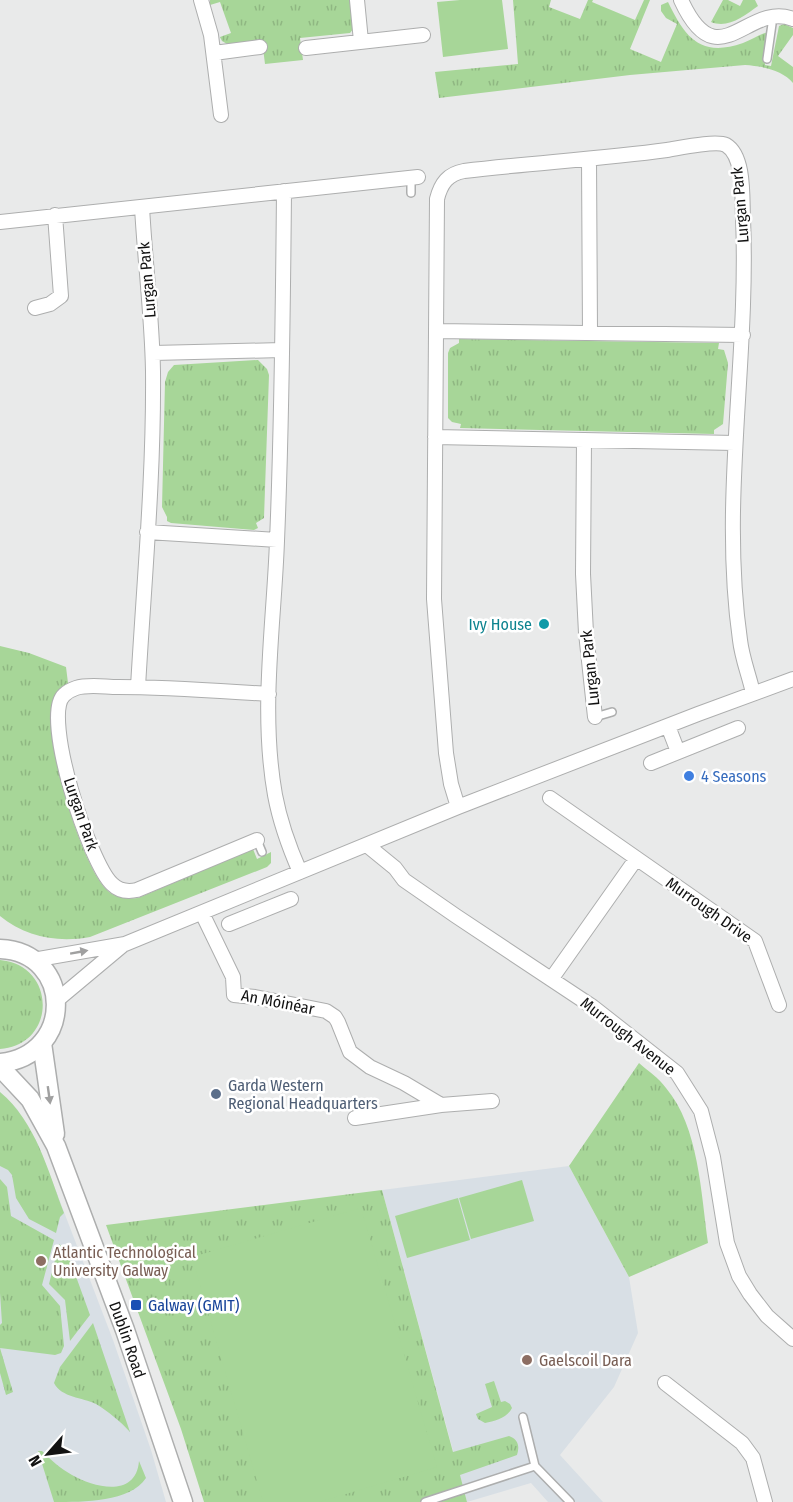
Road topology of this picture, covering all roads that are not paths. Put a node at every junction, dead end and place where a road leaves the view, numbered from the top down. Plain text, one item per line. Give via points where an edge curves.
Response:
1 (201, 0) edge
2 (357, 0) edge
3 (681, 0) edge
4 (767, 18) junction
5 (793, 19) edge
6 (423, 35) dead end
7 (361, 41) junction
8 (260, 47) dead end
9 (306, 48) dead end
10 (214, 52) junction
11 (767, 58) dead end
12 (221, 115) dead end
13 (589, 159) junction
14 (414, 177) joint
15 (284, 191) junction
16 (411, 193) dead end
17 (142, 207) junction
18 (56, 215) junction
19 (0, 222) edge
20 (35, 308) dead end
21 (436, 331) junction
22 (590, 333) junction
23 (743, 335) junction
24 (282, 350) junction
25 (153, 353) junction
26 (435, 437) junction
27 (584, 440) junction
28 (735, 443) junction
29 (147, 532) junction
30 (277, 540) junction
31 (793, 679) edge
32 (138, 687) junction
33 (753, 693) junction
34 (269, 694) junction
35 (612, 712) dead end
36 (595, 717) joint
37 (669, 726) junction
38 (738, 728) dead end
39 (678, 752) junction
40 (651, 763) dead end
41 (550, 798) dead end
42 (458, 807) junction
43 (388, 837) junction
44 (260, 846) dead end
45 (368, 846) junction
46 (636, 859) junction
47 (395, 868) junction
48 (300, 872) junction
49 (263, 887) junction
50 (291, 899) dead end
51 (271, 907) junction
52 (202, 913) junction
53 (229, 924) dead end
54 (124, 944) junction
55 (1, 948) edge
56 (33, 960) junction
57 (552, 978) junction
58 (56, 1001) junction
59 (779, 1005) dead end
60 (42, 1043) junction
61 (0, 1065) edge
62 (492, 1101) dead end
63 (441, 1105) junction
64 (355, 1118) dead end
65 (56, 1146) junction
66 (793, 1339) edge
67 (665, 1383) dead end
68 (523, 1417) dead end
69 (535, 1466) junction
70 (183, 1502) edge
71 (425, 1502) edge
72 (570, 1502) edge
73 (765, 1502) edge

1 - 10 street
2 - 7 street
3 - 4 street via 696,27 717,37
4 - 5 street
4 - 11 lane via 772,24
6 - 7 street
7 - 9 street
8 - 10 street
10 - 12 street
13 - 21 street, Lurgan Park via 464,171 443,183 438,199
13 - 22 street
13 - 23 street, Lurgan Park via 717,143 731,150 738,163 742,194
14 - 15 street
14 - 16 lane
15 - 17 street
15 - 24 street
17 - 18 street
17 - 25 street, Lurgan Park
18 - 19 street
18 - 20 street via 61,296
21 - 22 street
21 - 26 street, Lurgan Park
22 - 23 street
23 - 28 street, Lurgan Park
24 - 25 street
24 - 30 street
25 - 29 street, Lurgan Park
26 - 27 street
26 - 42 street, Lurgan Park via 435,628 446,753
27 - 28 street
27 - 36 street, Lurgan Park via 584,601
28 - 33 street, Lurgan Park via 736,606 741,651
29 - 30 street
29 - 32 street, Lurgan Park
30 - 34 street
31 - 33 street
32 - 34 street, Lurgan Park
32 - 44 street, Lurgan Park via 77,688 62,697 58,708 61,747 73,795 87,839 108,879 124,891 137,890
33 - 37 street
34 - 48 street via 274,792 285,837
35 - 36 lane
37 - 39 street
37 - 42 street
38 - 39 street
39 - 40 street
41 - 46 street, Murrough Drive
42 - 43 street
43 - 45 street
43 - 47 street
45 - 47 street, Murrough Avenue
45 - 48 street
46 - 57 street
46 - 59 street, Murrough Drive via 756,941
47 - 57 street, Murrough Avenue via 404,880
48 - 49 street
49 - 51 street
49 - 52 street
50 - 51 street
51 - 53 street
52 - 54 street
52 - 63 street, An Móinéar via 233,977 234,995 326,1011 335,1017 357,1059
56 -> 54 street
54 - 58 street
55 - 56 main road
56 - 58 main road via 47,974
57 - 66 street, Murrough Avenue via 642,1043 686,1084 706,1127 727,1243 738,1276 767,1316
58 - 60 main road via 55,1020
60 - 61 main road
60 -> 65 main road, Dublin Road
61 - 65 main road, Dublin Road via 30,1099
62 - 63 street
63 - 64 street
65 - 70 main road, Dublin Road via 125,1330
67 - 73 street via 742,1443 753,1458
68 - 69 lane
69 - 71 lane
69 - 72 lane

